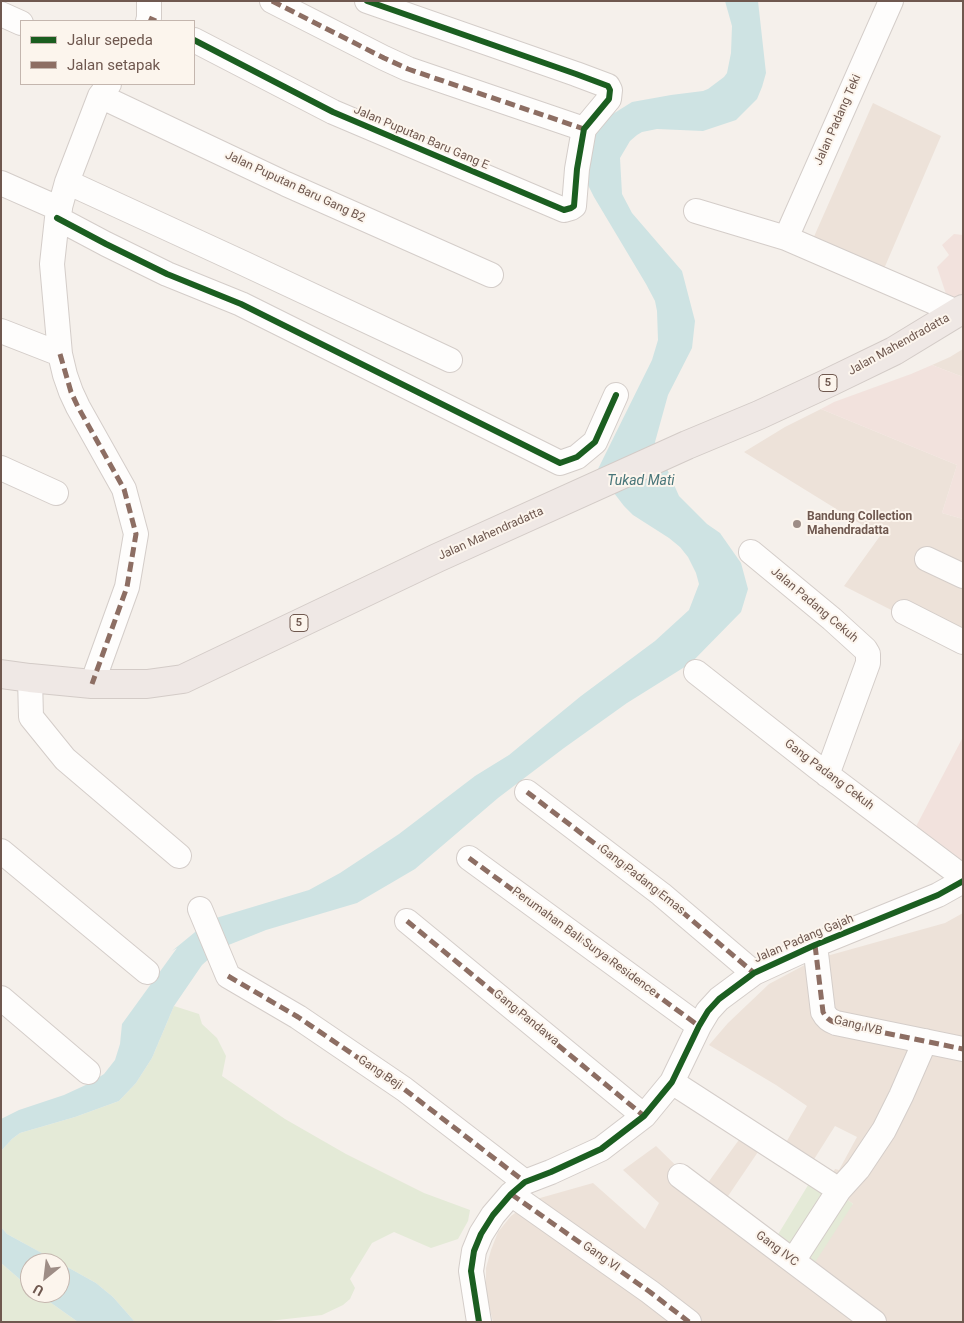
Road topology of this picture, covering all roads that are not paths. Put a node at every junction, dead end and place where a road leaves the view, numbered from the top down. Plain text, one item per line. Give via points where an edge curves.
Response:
1 (272, 1) edge
2 (367, 1) edge
3 (890, 1) edge
4 (1, 14) edge
5 (20, 23) edge
6 (195, 41) edge
7 (105, 90) edge
8 (584, 129) junction
9 (67, 182) junction
10 (1, 184) edge
11 (696, 211) dead end
12 (58, 213) junction
13 (786, 238) junction
14 (491, 275) dead end
15 (960, 311) edge
16 (1, 331) edge
17 (60, 354) junction
18 (450, 360) dead end
19 (616, 395) dead end
20 (1, 468) edge
21 (56, 493) dead end
22 (751, 552) dead end
23 (927, 559) dead end
24 (963, 576) edge
25 (904, 612) dead end
26 (963, 642) edge
27 (696, 672) dead end
28 (1, 674) edge
29 (30, 678) junction
30 (92, 684) junction
31 (827, 775) junction
32 (527, 792) dead end
33 (1, 851) edge
34 (178, 856) dead end
35 (469, 858) dead end
36 (963, 876) edge
37 (963, 881) edge
38 (200, 909) dead end
39 (407, 921) dead end
40 (815, 945) junction
41 (147, 972) dead end
42 (754, 973) junction
43 (1, 998) edge
44 (700, 1026) junction
45 (925, 1041) junction
46 (963, 1049) edge
47 (88, 1072) dead end
48 (672, 1082) junction
49 (644, 1116) junction
50 (680, 1176) dead end
51 (518, 1188) junction
52 (839, 1190) junction
53 (793, 1261) junction
54 (479, 1322) edge
55 (689, 1322) edge
56 (874, 1322) edge

1 - 8 street via 408,69
2 - 8 street via 608,86 609,98
3 - 13 street, Jalan Padang Teki
4 - 5 street
6 - 8 street, Jalan Puputan Baru Gang E via 333,112 564,210 574,206
7 - 9 street
7 - 14 street, Jalan Puputan Baru Gang B2 via 286,184
9 - 12 street
9 - 18 street
10 - 12 street
11 - 13 street
12 - 17 street via 52,264
12 - 19 street via 106,244 167,274 241,304 560,464 577,457 595,442
13 - 15 street
15 - 30 highway, Jalan Mahendradatta / 5 via 894,351 828,383 437,558 183,678 147,684
16 - 17 street
17 - 30 street via 78,408 124,489 136,534 127,587
20 - 21 street
22 - 31 street, Jalan Padang Cekuh via 832,619 868,654 868,663
23 - 24 street
25 - 26 street
27 - 31 street, Gang Padang Cekuh
28 - 29 highway, Jalan Mahendradatta / 5
29 - 30 highway, Jalan Mahendradatta / 5
29 - 34 street via 31,717 65,759
31 - 36 street, Gang Padang Cekuh
32 - 42 street, Gang Padang Emas via 661,894
33 - 41 street
35 - 44 street, Perumahan Bali Surya Residence
37 - 40 street, Jalan Padang Gajah via 938,895
38 - 51 street, Gang Beji via 228,976 298,1017 404,1089
39 - 49 street, Gang Pandawa
40 - 42 street, Jalan Padang Gajah
40 - 45 street, Gang IVB via 826,1017 836,1023
42 - 44 street, Jalan Padang Gajah via 719,999
43 - 47 street
44 - 48 street, Jalan Padang Gajah
45 - 46 street, Gang IVB
45 - 52 street via 884,1130 858,1169
48 - 49 street, Jalan Padang Gajah
48 - 52 street
49 - 51 street, Jalan Padang Gajah via 602,1149
50 - 53 street, Gang IVC
51 - 54 street via 493,1215 474,1251 471,1271
51 - 55 street, Gang VI
52 - 53 street
53 - 56 street, Gang IVC

